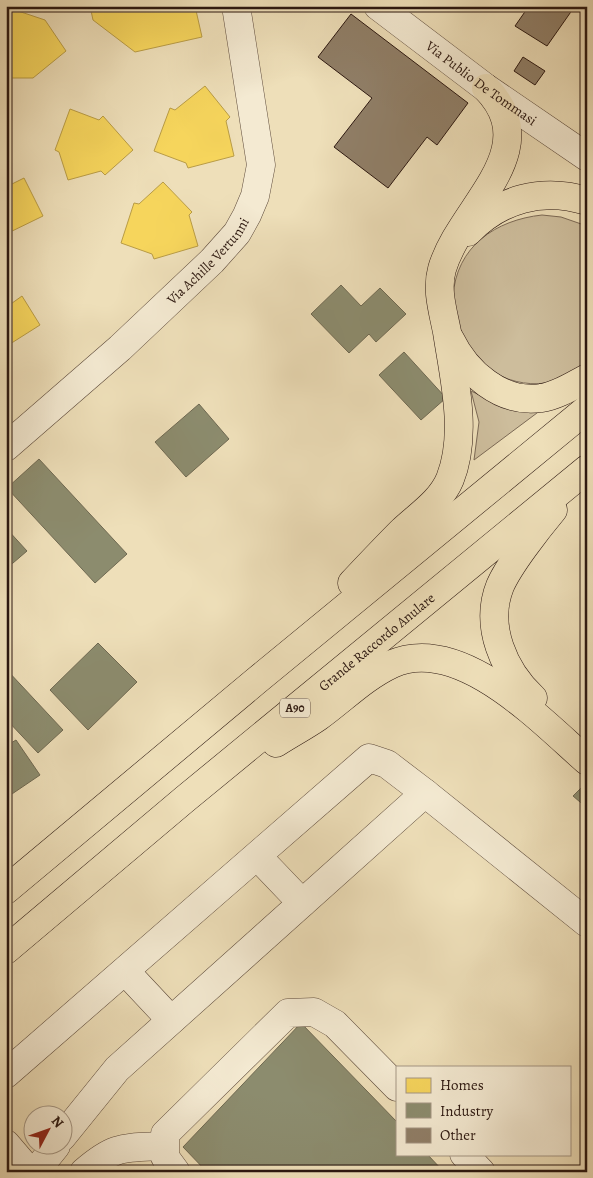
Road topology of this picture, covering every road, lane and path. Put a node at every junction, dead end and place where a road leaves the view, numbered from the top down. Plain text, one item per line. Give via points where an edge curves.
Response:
1 (236, 6) edge
2 (378, 6) edge
3 (486, 88) junction
4 (587, 157) edge
5 (587, 201) edge
6 (449, 254) junction
7 (446, 330) junction
8 (587, 378) edge
9 (587, 409) edge
10 (6, 447) edge
11 (587, 469) edge
12 (587, 474) edge
13 (256, 681) junction
14 (587, 736) edge
15 (587, 761) edge
16 (424, 793) junction
17 (185, 799) junction
18 (258, 857) junction
19 (6, 890) edge
20 (302, 903) junction
21 (587, 923) edge
22 (6, 950) edge
23 (126, 972) junction
24 (172, 1020) junction
25 (6, 1074) edge
26 (396, 1085) edge
27 (72, 1125) edge
28 (6, 1144) edge
29 (164, 1146) junction
30 (48, 1156) edge
31 (466, 1156) edge
32 (30, 1172) edge
33 (35, 1172) edge
34 (84, 1172) edge
35 (176, 1172) edge
36 (481, 1172) edge

1 - 10 street, Via Achille Vertunni via 261,165 255,196 247,215 237,233 212,261 120,348
2 - 3 street, Via Publio De Tommasi
3 - 4 street, Via Publio De Tommasi
3 - 6 highway via 504,114 508,128 507,152 461,227
5 - 6 highway via 546,194 512,201 480,220
6 - 7 highway via 440,279
7 - 8 highway via 467,366 485,383 506,393 542,398
7 - 13 highway via 458,428 456,458 446,487
9 - 13 highway
11 - 17 highway, Grande Raccordo Anulare / A90
12 - 14 highway via 540,526 501,584 494,616 500,649 518,683 556,720
13 - 19 highway
15 - 17 highway via 508,692 482,676 455,664 416,658 394,664 361,682 318,717
16 - 18 street via 387,764 369,758
16 - 20 street
16 - 21 street
17 - 22 highway, Grande Raccordo Anulare / A90
18 - 20 street
18 - 23 street
20 - 24 street
23 - 24 street
23 - 25 street
24 - 27 street via 117,1069
26 - 29 street via 335,1024 314,1012 288,1013 166,1134
28 - 32 street
29 - 34 street via 123,1148 104,1154
29 - 35 street via 165,1157
30 - 33 street
31 - 36 street

